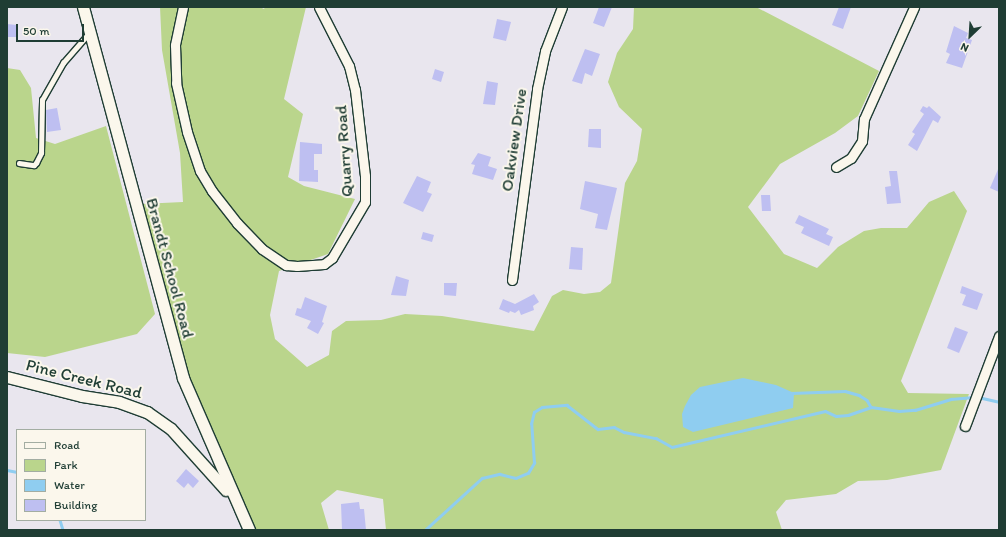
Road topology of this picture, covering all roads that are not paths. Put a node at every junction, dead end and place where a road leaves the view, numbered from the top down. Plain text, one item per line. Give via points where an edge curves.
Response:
1 (83, 7) edge
2 (183, 7) edge
3 (319, 7) edge
4 (562, 7) edge
5 (914, 7) edge
6 (90, 31) junction
7 (19, 163) dead end
8 (836, 167) dead end
9 (512, 280) dead end
10 (999, 336) edge
11 (7, 377) edge
12 (964, 426) dead end
13 (236, 502) junction
14 (249, 530) edge

1 - 6 street, Brandt School Road
2 - 3 street, Quarry Road via 176,45 176,83 186,132 200,171 232,218 262,249 286,265 297,266 324,264 332,258 365,202 365,176 355,90 349,66
4 - 9 street, Oakview Drive via 545,51 537,89
5 - 8 street via 864,119 862,141 851,158
6 - 7 lane via 63,63 42,100 41,153 36,163
6 - 13 street, Brandt School Road via 183,378
10 - 12 street
11 - 13 street, Pine Creek Road via 82,396 119,402 146,412 172,430
13 - 14 street, Brandt School Road

